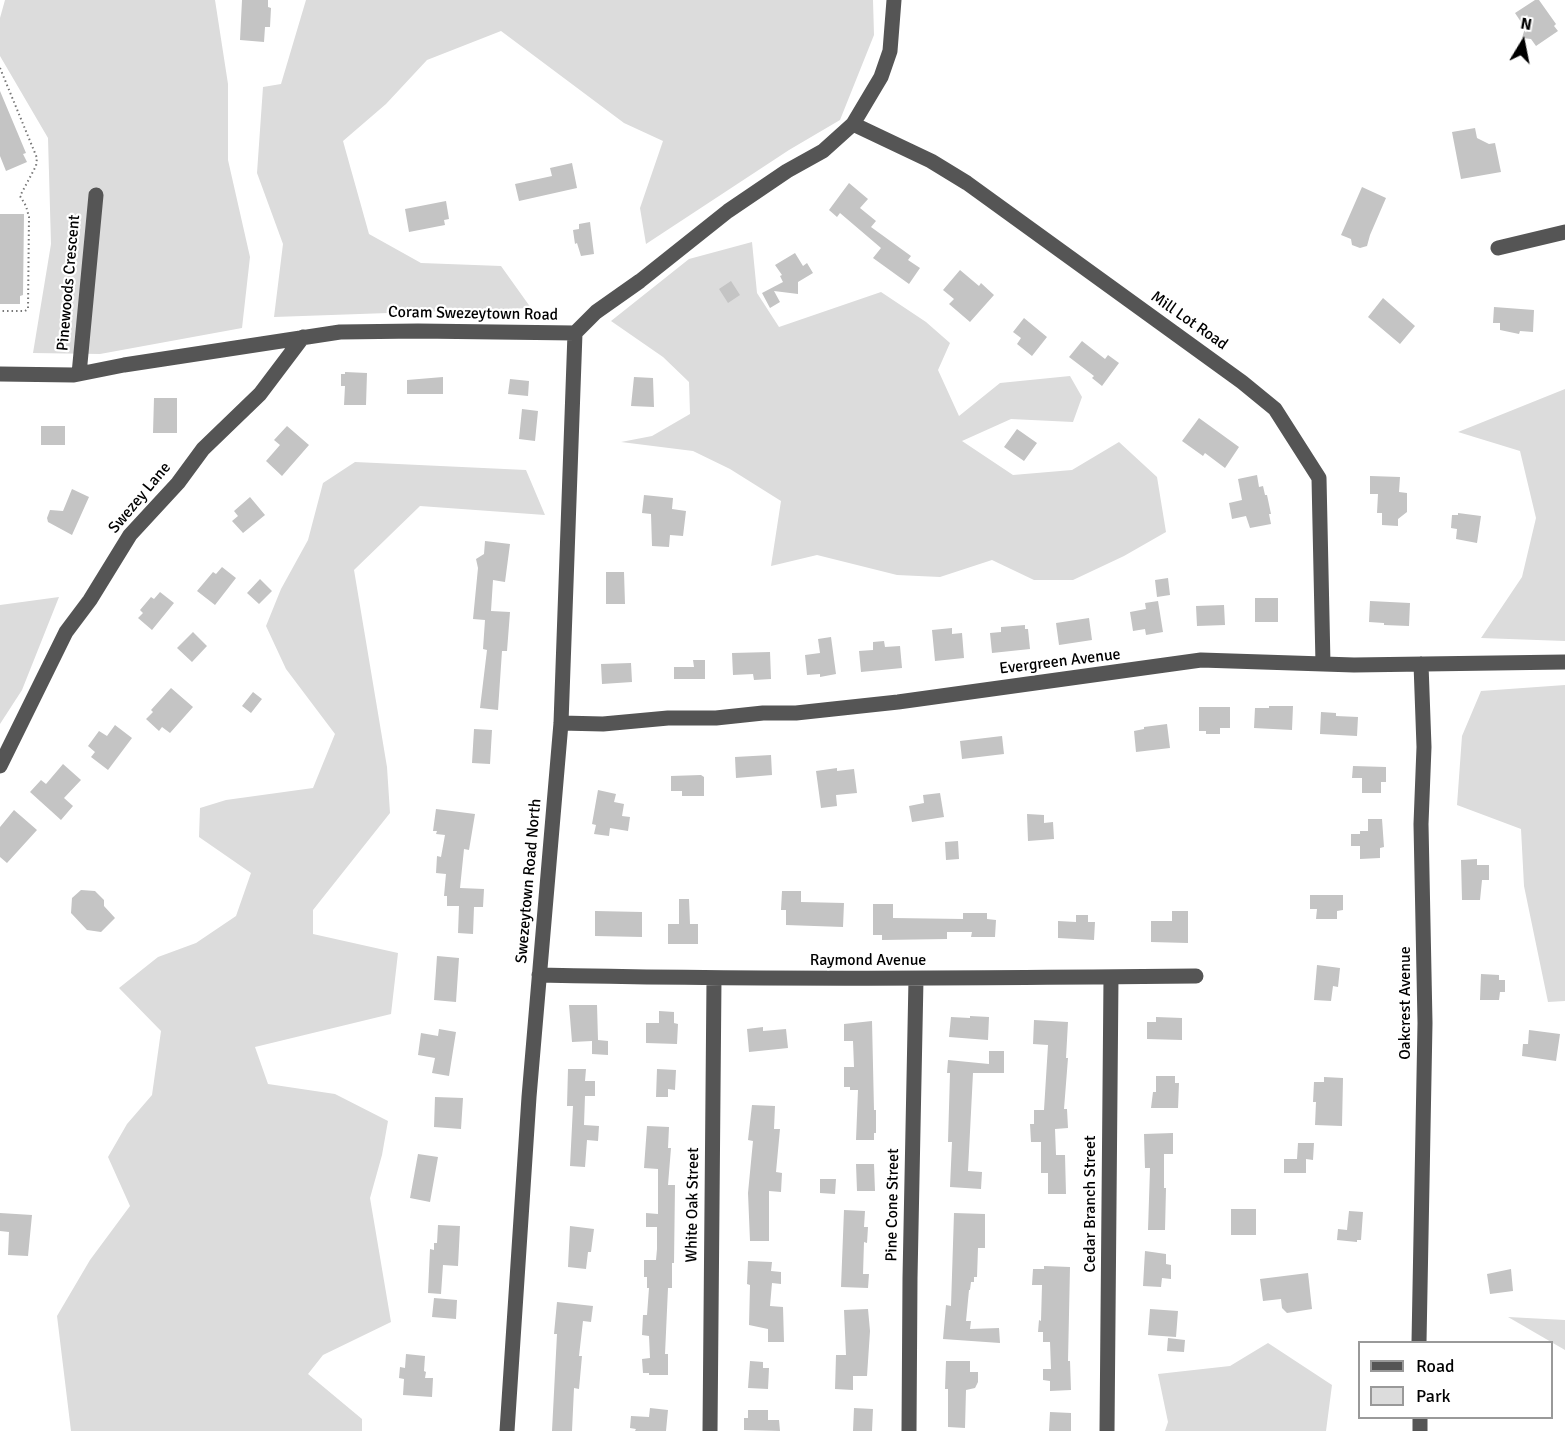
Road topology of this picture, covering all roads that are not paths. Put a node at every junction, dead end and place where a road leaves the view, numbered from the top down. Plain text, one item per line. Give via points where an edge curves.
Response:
1 (894, 0) edge
2 (853, 124) junction
3 (96, 195) dead end
4 (1565, 232) edge
5 (1498, 248) dead end
6 (575, 333) junction
7 (303, 337) junction
8 (0, 374) edge
9 (79, 374) junction
10 (1565, 662) edge
11 (1323, 664) junction
12 (1421, 664) junction
13 (561, 723) junction
14 (0, 766) edge
15 (539, 975) junction
16 (1196, 976) dead end
17 (1111, 977) junction
18 (714, 979) junction
19 (916, 979) junction
20 (1419, 1341) edge
21 (507, 1431) edge
22 (710, 1431) edge
23 (909, 1431) edge
24 (1107, 1431) edge

1 - 2 street, Coram Swezeytown Road via 890,51 881,77
2 - 6 street, Coram Swezeytown Road via 823,151 728,211 596,312
2 - 11 street, Mill Lot Road via 960,177 1275,409 1319,478
3 - 9 street, Pinewoods Crescent
4 - 5 street
6 - 7 street, Coram Swezeytown Road via 358,331
6 - 13 street, Swezeytown Road North
7 - 9 street, Coram Swezeytown Road
7 - 14 street, Swezey Lane via 260,394 203,449 130,535 66,632
8 - 9 street, Coram Swezeytown Road
10 - 12 street, Evergreen Avenue
11 - 12 street, Evergreen Avenue
11 - 13 street, Evergreen Avenue via 1201,660 796,713
12 - 20 street, Oakcrest Avenue via 1425,1023
13 - 15 street, Swezeytown Road North
15 - 18 street, Raymond Avenue
15 - 21 street, Swezeytown Road North
16 - 17 street, Raymond Avenue
17 - 19 street, Raymond Avenue
17 - 24 street, Cedar Branch Street
18 - 19 street, Raymond Avenue
18 - 22 street, White Oak Street
19 - 23 street, Pine Cone Street

